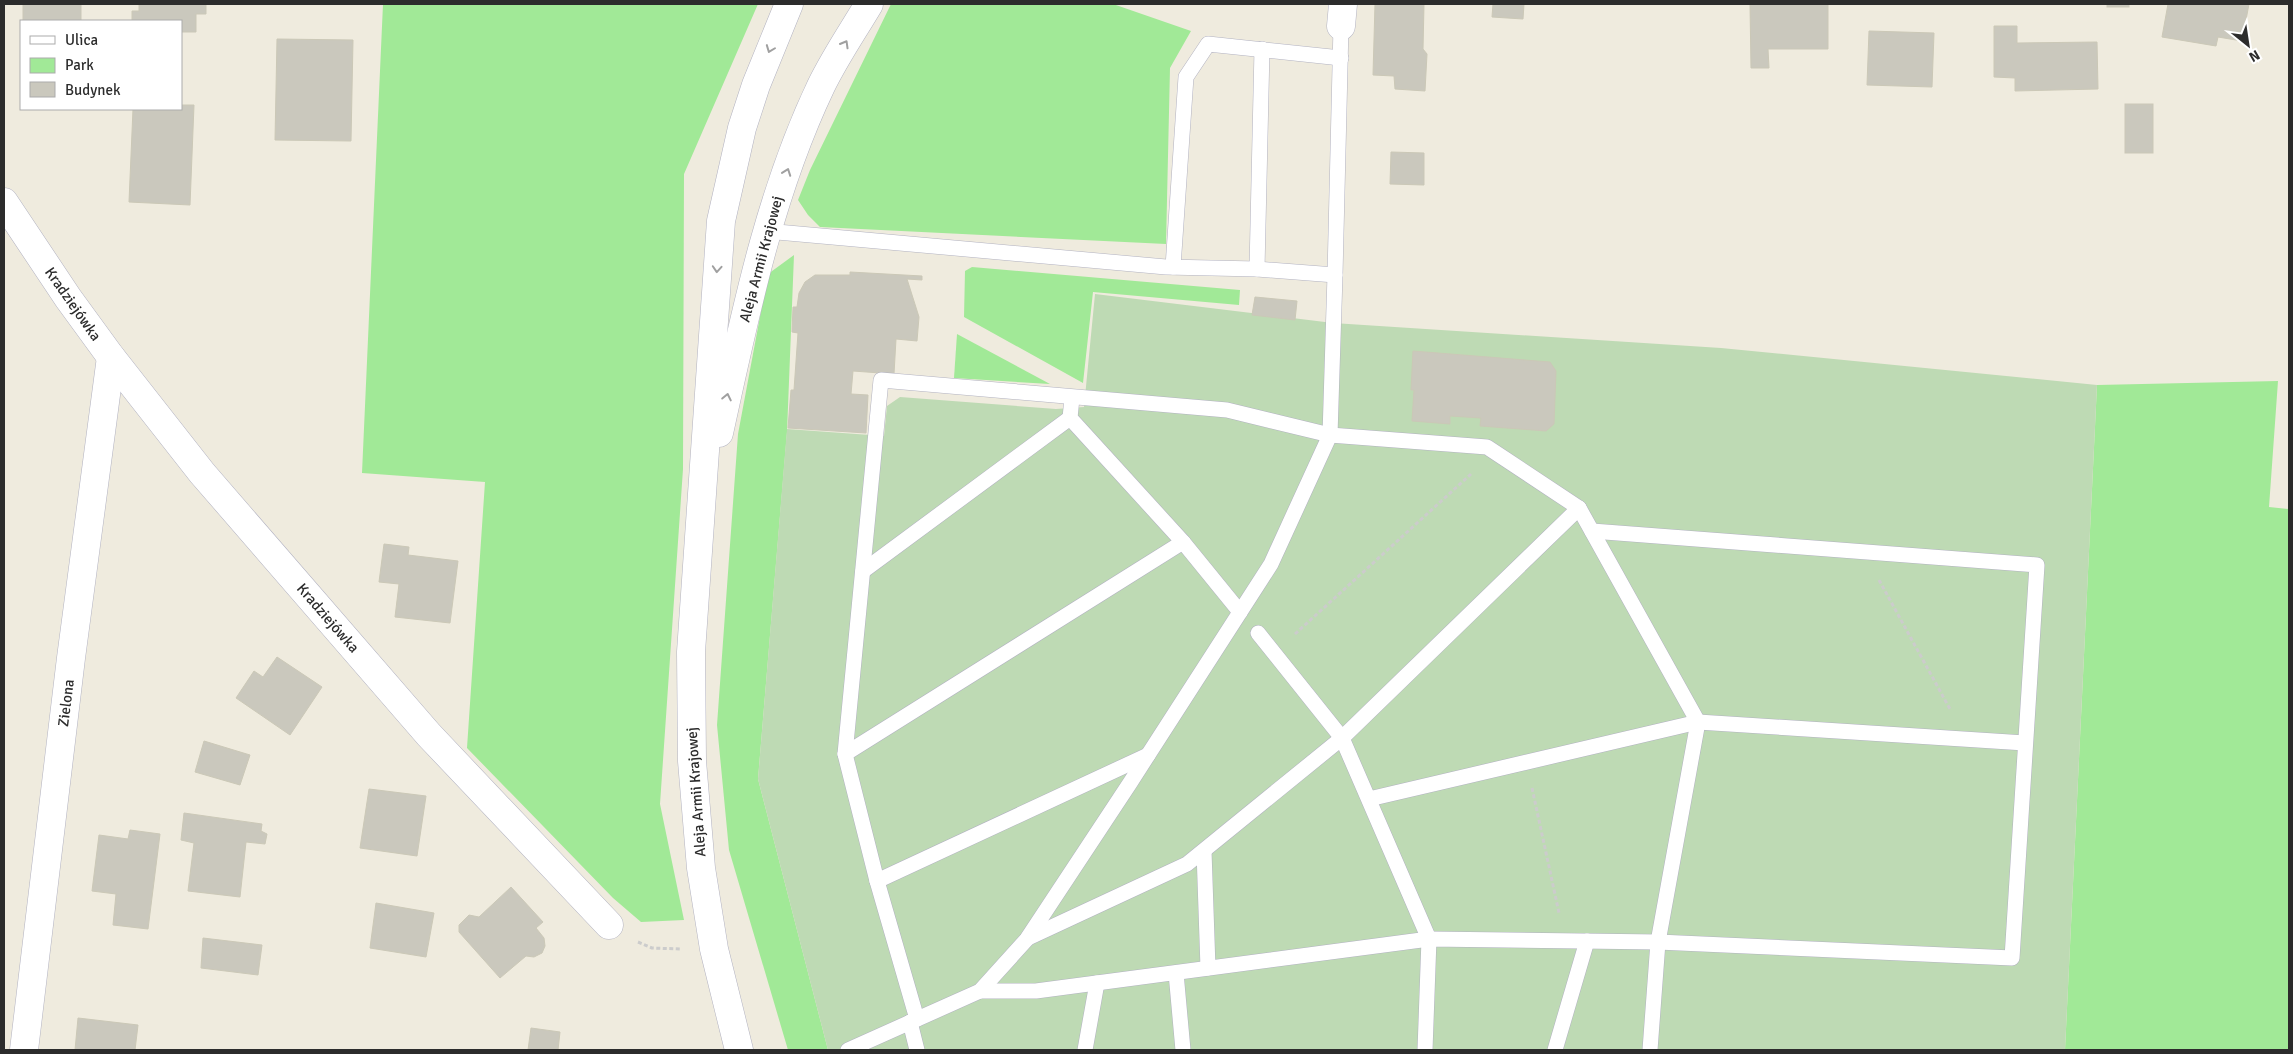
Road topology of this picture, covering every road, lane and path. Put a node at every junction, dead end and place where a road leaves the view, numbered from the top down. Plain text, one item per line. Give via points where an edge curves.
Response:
1 (788, 4) edge
2 (869, 4) edge
3 (1342, 15) edge
4 (1262, 49) junction
5 (1341, 58) junction
6 (4, 202) edge
7 (766, 231) junction
8 (1173, 267) junction
9 (1257, 269) junction
10 (1335, 275) junction
11 (111, 357) junction
12 (1072, 398) junction
13 (1070, 418) junction
14 (1330, 435) junction
15 (1495, 452) junction
16 (1579, 508) junction
17 (698, 530) junction
18 (1592, 530) junction
19 (1183, 542) junction
20 (1864, 552) junction
21 (862, 571) junction
22 (1240, 612) junction
23 (1258, 633) dead end
24 (1274, 653) junction
25 (1698, 722) junction
26 (1342, 738) junction
27 (1967, 740) junction
28 (2025, 743) junction
29 (845, 754) junction
30 (1148, 756) junction
31 (1526, 762) junction
32 (1368, 799) junction
33 (1204, 851) junction
34 (878, 881) junction
35 (609, 925) joint
36 (1027, 939) junction
37 (1429, 939) junction
38 (1565, 941) junction
39 (1587, 941) junction
40 (1658, 942) junction
41 (714, 949) junction
42 (1208, 968) junction
43 (1176, 972) junction
44 (1097, 983) junction
45 (980, 991) junction
46 (914, 1020) junction
47 (24, 1050) edge
48 (739, 1050) edge
49 (848, 1050) edge
50 (917, 1050) edge
51 (1086, 1050) edge
52 (1183, 1050) edge
53 (1425, 1050) edge
54 (1555, 1050) edge
55 (1650, 1050) edge

1 -> 17 street, Aleja Armii Krajowej via 742,128 720,221
7 -> 2 street, Aleja Armii Krajowej via 822,85
3 - 5 lane
4 - 5 lane
4 - 8 lane via 1208,44 1186,77
4 - 9 lane
5 - 10 lane
6 - 11 street, Kradziejówka
7 - 8 lane via 951,250
17 -> 7 street, Aleja Armii Krajowej
8 - 9 lane
9 - 10 lane
10 - 14 lane
11 - 35 street, Kradziejówka via 202,473 429,735
11 - 47 street, Zielona
12 - 13 lane
12 - 14 lane via 1227,410
12 - 21 lane via 881,380
13 - 19 lane
13 - 21 lane
14 - 15 lane via 1487,447
14 - 22 lane via 1271,564
15 - 16 lane
15 - 24 path
16 - 18 lane
16 - 26 lane
17 - 41 street, Aleja Armii Krajowej via 690,652 692,761 700,868
18 - 20 lane
18 - 25 lane
19 - 22 lane
19 - 29 lane
20 - 27 path
20 - 28 lane via 2037,565
21 - 29 lane
22 - 30 lane
23 - 24 lane
24 - 26 lane
25 - 27 lane
25 - 31 lane
25 - 40 lane
26 - 32 lane
26 - 33 lane
27 - 28 lane
28 - 40 lane via 2012,958
29 - 34 lane
30 - 34 lane
30 - 36 lane
31 - 32 lane
31 - 38 path
32 - 37 lane
33 - 36 lane via 1186,864
33 - 42 lane
34 - 46 lane
35 - 41 path via 652,948
36 - 45 lane
37 - 38 lane
37 - 42 lane
37 - 53 lane
38 - 39 lane
39 - 40 lane
39 - 54 lane
40 - 55 lane
41 - 48 street, Aleja Armii Krajowej
42 - 43 lane
43 - 44 lane
43 - 52 lane
44 - 45 lane via 1036,991
44 - 51 lane
45 - 46 lane
46 - 49 lane
46 - 50 lane

